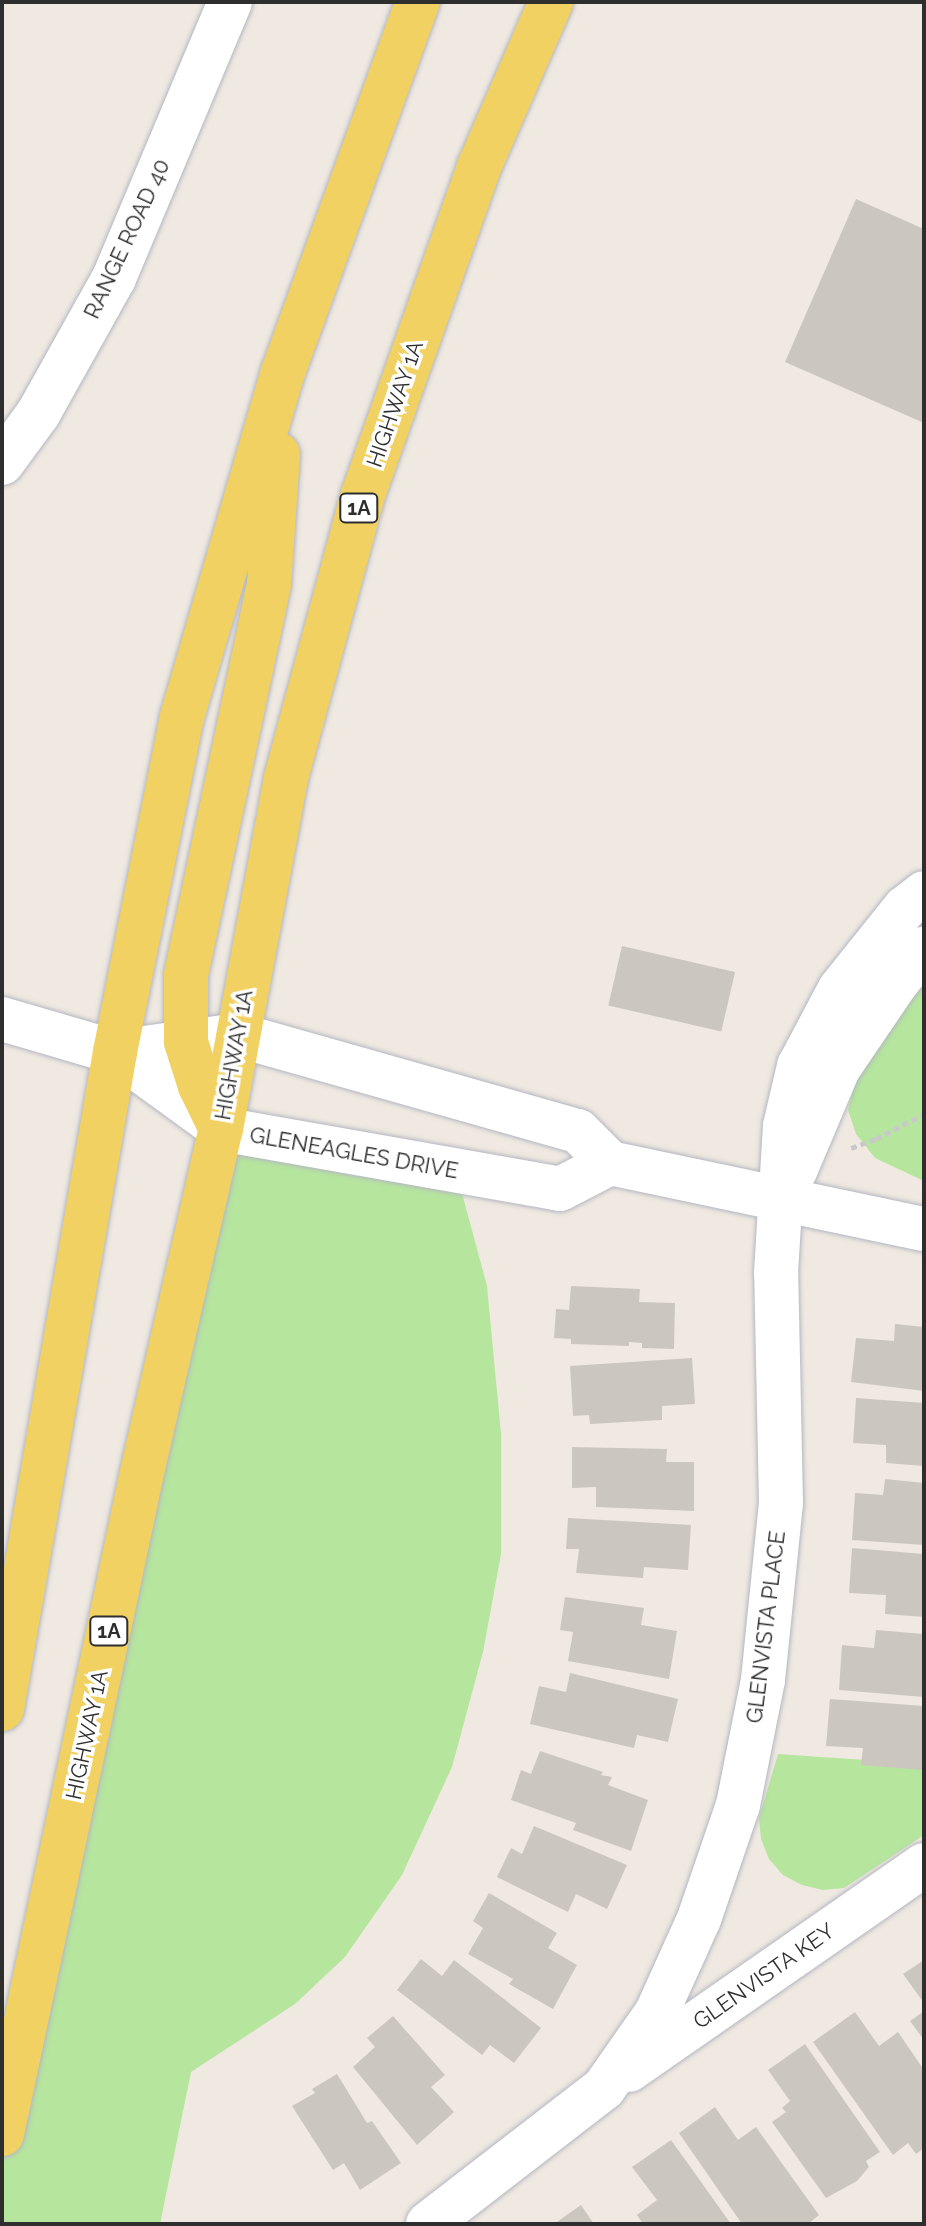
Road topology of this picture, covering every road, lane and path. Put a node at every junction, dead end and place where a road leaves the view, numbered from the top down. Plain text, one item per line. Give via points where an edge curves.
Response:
1 (230, 2) edge
2 (418, 2) edge
3 (551, 2) edge
4 (283, 372) junction
5 (2, 463) edge
6 (924, 893) edge
7 (924, 949) edge
8 (2, 1019) edge
9 (238, 1035) junction
10 (186, 1042) junction
11 (115, 1052) junction
12 (221, 1129) junction
13 (610, 1163) junction
14 (782, 1199) junction
15 (924, 1229) edge
16 (2, 1709) edge
17 (924, 1865) edge
18 (604, 2088) junction
19 (2, 2134) edge
20 (428, 2224) edge

1 - 5 street, RANGE ROAD 40 via 114,278 38,414
2 - 4 main road
3 - 9 main road, HIGHWAY 1A / 1A via 479,167 363,495 286,778
4 - 10 main road via 269,584 186,975
4 - 11 main road via 182,717
6 - 14 street, GLENVISTA PLACE via 905,908 840,989 799,1066 785,1126
7 - 14 street via 838,1069
8 - 11 street, GLENEAGLES DRIVE
9 - 10 street, GLENEAGLES DRIVE
9 - 12 main road, HIGHWAY 1A / 1A
9 - 13 street, GLENEAGLES DRIVE via 578,1131
10 - 11 street, GLENEAGLES DRIVE
10 - 12 main road
11 - 12 street, GLENEAGLES DRIVE
11 - 16 main road
12 - 13 street, GLENEAGLES DRIVE via 560,1189
12 - 19 main road, HIGHWAY 1A / 1A via 141,1477
13 - 14 street
14 - 15 street
14 - 18 street, GLENVISTA PLACE via 776,1273 781,1503 760,1695 738,1805 699,1919 657,2012
17 - 18 street, GLENVISTA KEY
18 - 20 street, GLENVISTA PLACE

